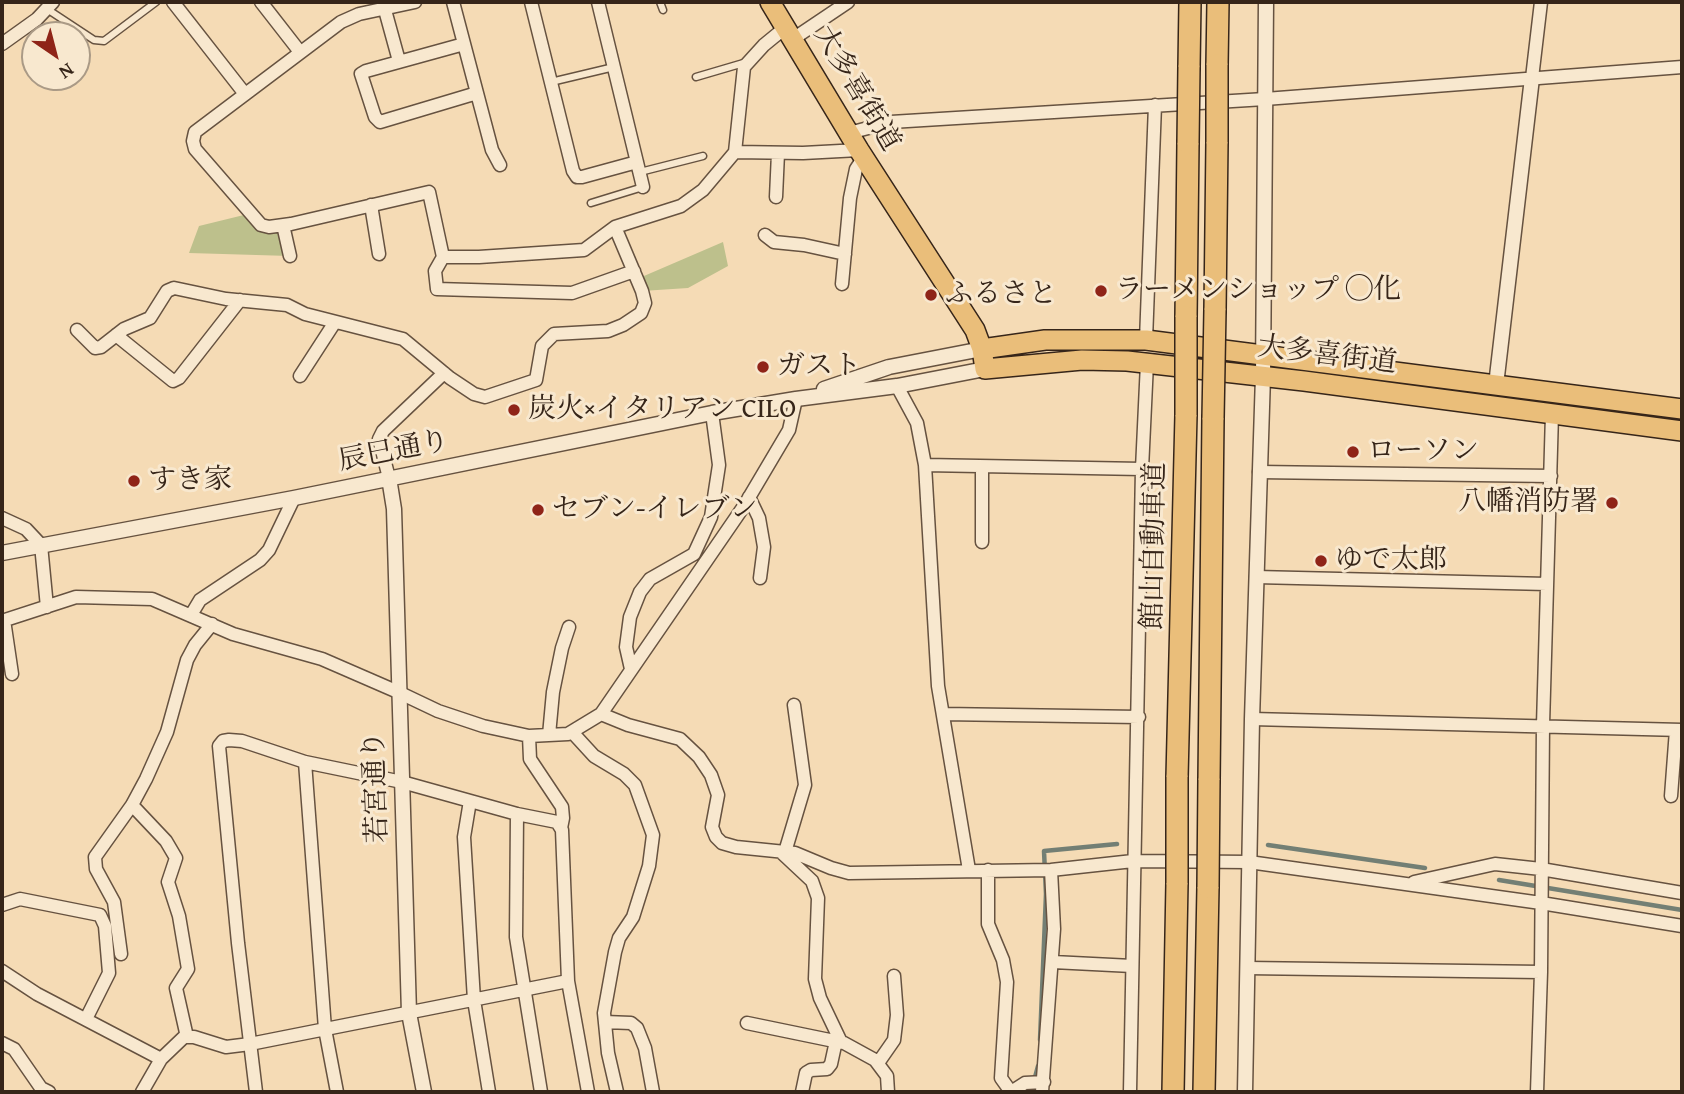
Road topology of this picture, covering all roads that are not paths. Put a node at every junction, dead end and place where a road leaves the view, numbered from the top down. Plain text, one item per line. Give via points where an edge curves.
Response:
1 (156, 2) edge
2 (173, 2) edge
3 (261, 2) edge
4 (415, 2) edge
5 (453, 2) edge
6 (531, 2) edge
7 (598, 2) edge
8 (660, 2) edge
9 (770, 2) edge
10 (848, 2) edge
11 (1190, 2) edge
12 (1219, 2) edge
13 (1266, 2) edge
14 (1541, 2) edge
15 (50, 5) edge
16 (359, 8) edge
17 (385, 10) junction
18 (663, 10) dead end
19 (789, 33) junction
20 (2, 44) edge
21 (464, 44) junction
22 (300, 52) junction
23 (399, 61) junction
24 (748, 62) junction
25 (614, 67) junction
26 (1682, 67) edge
27 (695, 77) dead end
28 (1532, 78) junction
29 (551, 82) junction
30 (477, 93) junction
31 (245, 94) junction
32 (1265, 99) junction
33 (1155, 105) junction
34 (849, 133) junction
35 (735, 152) junction
36 (778, 153) junction
37 (862, 153) junction
38 (703, 156) dead end
39 (500, 164) dead end
40 (638, 167) junction
41 (643, 187) joint
42 (776, 197) dead end
43 (591, 203) dead end
44 (371, 205) junction
45 (283, 225) junction
46 (615, 227) junction
47 (765, 235) dead end
48 (379, 254) dead end
49 (845, 254) junction
50 (290, 256) dead end
51 (443, 257) junction
52 (634, 271) junction
53 (842, 284) dead end
54 (240, 300) junction
55 (335, 322) junction
56 (77, 330) dead end
57 (116, 335) junction
58 (1146, 340) junction
59 (982, 349) junction
60 (1263, 355) junction
61 (1147, 363) junction
62 (985, 369) junction
63 (444, 373) junction
64 (300, 376) dead end
65 (1263, 376) junction
66 (1496, 385) junction
67 (897, 386) junction
68 (796, 399) junction
69 (1682, 409) edge
70 (712, 413) junction
71 (1552, 414) junction
72 (1682, 431) edge
73 (925, 466) junction
74 (982, 468) junction
75 (1142, 469) junction
76 (1259, 472) junction
77 (1551, 476) junction
78 (389, 478) junction
79 (749, 497) junction
80 (294, 498) junction
81 (2, 518) edge
82 (982, 542) dead end
83 (41, 545) junction
84 (2, 553) edge
85 (760, 578) dead end
86 (1256, 578) junction
87 (1547, 584) junction
88 (47, 607) junction
89 (191, 615) junction
90 (3, 620) edge
91 (212, 624) junction
92 (569, 627) dead end
93 (631, 669) junction
94 (12, 674) dead end
95 (398, 692) junction
96 (794, 705) dead end
97 (601, 714) junction
98 (943, 714) junction
99 (1139, 717) junction
100 (1252, 719) junction
101 (1543, 725) junction
102 (1679, 730) edge
103 (572, 732) junction
104 (549, 735) junction
105 (529, 736) junction
106 (305, 762) junction
107 (402, 782) junction
108 (1671, 796) dead end
109 (470, 801) junction
110 (132, 805) junction
111 (517, 814) junction
112 (561, 828) junction
113 (783, 852) junction
114 (1133, 862) junction
115 (1249, 862) junction
116 (1541, 869) junction
117 (969, 870) junction
118 (988, 870) junction
119 (1051, 870) junction
120 (1407, 884) junction
121 (1682, 892) edge
122 (1541, 903) junction
123 (2, 905) edge
124 (1682, 926) edge
125 (121, 954) dead end
126 (1053, 962) junction
127 (1132, 966) junction
128 (1247, 968) junction
129 (2, 971) edge
130 (1541, 972) junction
131 (894, 976) dead end
132 (568, 981) junction
133 (523, 990) junction
134 (474, 1000) junction
135 (409, 1013) junction
136 (86, 1019) junction
137 (605, 1022) junction
138 (747, 1023) dead end
139 (325, 1029) junction
140 (187, 1037) junction
141 (838, 1042) junction
142 (2, 1043) edge
143 (250, 1044) junction
144 (161, 1059) junction
145 (878, 1063) junction
146 (1043, 1087) edge
147 (49, 1092) edge
148 (142, 1092) edge
149 (256, 1092) edge
150 (337, 1092) edge
151 (424, 1092) edge
152 (489, 1092) edge
153 (541, 1092) edge
154 (588, 1092) edge
155 (617, 1092) edge
156 (653, 1092) edge
157 (802, 1092) edge
158 (888, 1092) edge
159 (1011, 1092) edge
160 (1130, 1092) edge
161 (1173, 1092) edge
162 (1203, 1092) edge
163 (1245, 1092) edge
164 (1537, 1092) edge

1 - 15 lane via 104,41 94,40
2 - 31 street
3 - 22 street
4 - 17 street
5 - 21 street
6 - 29 street
7 - 25 street
8 - 18 lane
9 - 19 highway, 大多喜街道
10 - 19 street
11 - 161 highway, 館山自動車道, bridge
12 - 162 highway, 館山自動車道, bridge
13 - 32 street
14 - 28 street
15 - 20 street
16 - 17 street
16 - 22 street
17 - 23 street
19 - 24 street via 764,45
19 - 34 highway, 大多喜街道
21 - 23 street
21 - 30 street
22 - 31 street
23 - 30 street via 361,74 380,122
24 - 27 lane
24 - 35 street
25 - 29 lane
25 - 40 street
26 - 28 street
28 - 32 street
28 - 66 street
29 - 40 street via 577,177
30 - 39 street
31 - 45 street via 195,132 195,149 261,225
32 - 33 street
32 - 60 street
33 - 34 street via 891,122
33 - 58 street
34 - 37 highway, 大多喜街道
35 - 36 street
35 - 46 street via 703,190 681,206
36 - 37 street
36 - 42 street
37 - 49 street via 850,198
37 - 59 highway, 大多喜街道 via 975,330
38 - 40 lane
40 - 41 street
41 - 43 lane
44 - 45 street
44 - 48 street
44 - 51 street via 429,192
45 - 50 street
46 - 51 street via 584,250
46 - 52 street
47 - 49 street via 774,242
49 - 53 street
51 - 52 street via 435,271 437,289 572,293
52 - 63 street via 645,303 640,313 608,331 554,334 542,346 536,380 530,384 485,397
54 - 55 street via 287,304
54 - 57 street via 174,288 167,291 150,318
54 - 57 street via 173,381
55 - 63 street via 403,338
55 - 64 street
56 - 57 street via 95,348
58 - 59 highway, 大多喜街道 via 1045,340
58 - 60 highway, 大多喜街道
59 - 62 highway, 大多喜街道
59 - 68 street, 辰巳通り via 889,367
60 - 65 street
60 - 66 highway, 大多喜街道
61 - 62 highway, 大多喜街道 via 1082,360
61 - 65 highway, 大多喜街道
61 - 75 street
62 - 67 street, 辰巳通り
63 - 78 street via 383,431 379,439
65 - 71 highway, 大多喜街道
65 - 76 street
66 - 69 highway, 大多喜街道
67 - 68 street, 辰巳通り
67 - 73 street via 918,423
68 - 70 street, 辰巳通り
68 - 79 street via 789,430
70 - 78 street, 辰巳通り
70 - 93 street via 719,465 711,517 694,554 650,579 640,592 630,617 626,647
71 - 72 highway, 大多喜街道
71 - 77 street
73 - 74 street
73 - 98 street
74 - 75 street
74 - 82 street
75 - 99 street
76 - 77 street
76 - 86 street
77 - 87 street
78 - 80 street, 辰巳通り
78 - 95 street, 若宮通り via 394,509
79 - 85 street via 759,518 764,547
79 - 93 street
80 - 83 street, 辰巳通り
80 - 89 street via 269,550 200,600
81 - 83 street via 26,529
83 - 84 street, 辰巳通り
83 - 88 street
86 - 87 street
86 - 100 street
87 - 101 street
88 - 89 street via 76,597 152,599
88 - 90 street
89 - 91 street
90 - 94 street
91 - 95 street via 321,659
91 - 110 street via 187,660 167,732
92 - 104 street via 553,692
93 - 97 street
95 - 105 street via 438,711
95 - 107 street, 若宮通り
96 - 113 street via 806,785
97 - 103 street
97 - 113 street via 680,739 699,757 718,794 712,827 722,843
98 - 99 street
98 - 117 street
99 - 114 street
100 - 101 street
100 - 115 street
101 - 102 street
101 - 116 street
102 - 108 street
103 - 104 street
103 - 137 street via 594,756 635,785 653,835 633,917 615,952
104 - 105 street
105 - 112 street via 530,759 562,807
106 - 107 street
106 - 139 street
106 - 143 street via 242,741 223,741 219,746
107 - 109 street
107 - 135 street, 若宮通り
109 - 111 street
109 - 134 street via 464,836
110 - 125 street via 95,857 96,869 114,902
110 - 140 street via 176,858 168,881 188,969 176,988
111 - 112 street via 557,822
111 - 133 street via 516,937
112 - 132 street
113 - 117 street via 849,873
113 - 141 street via 812,881 818,898 815,979
114 - 115 street
114 - 119 street
114 - 127 street
115 - 120 street
115 - 128 street
116 - 120 street via 1495,864
116 - 121 street
116 - 122 street
117 - 118 street
118 - 119 street
118 - 159 street via 988,924 1007,982 1000,1079
119 - 126 street
120 - 122 street
122 - 124 street
122 - 130 street
123 - 136 street via 20,899 100,915 110,973
126 - 127 street
126 - 146 street
127 - 160 street
128 - 130 street
128 - 163 street
129 - 136 street
130 - 164 street
131 - 145 street via 894,1040
132 - 133 street
132 - 154 street
133 - 134 street
133 - 153 street
134 - 135 street
134 - 152 street
135 - 139 street
135 - 151 street, 若宮通り
136 - 144 street
137 - 155 street
137 - 156 street via 631,1023 638,1028
138 - 141 street
139 - 143 street
139 - 150 street
140 - 143 street via 226,1047
140 - 144 street
141 - 145 street
141 - 157 street via 827,1069 806,1073
142 - 147 street via 14,1049 41,1088
143 - 149 street
144 - 148 street
145 - 158 street via 887,1076
146 - 159 street via 1025,1083

